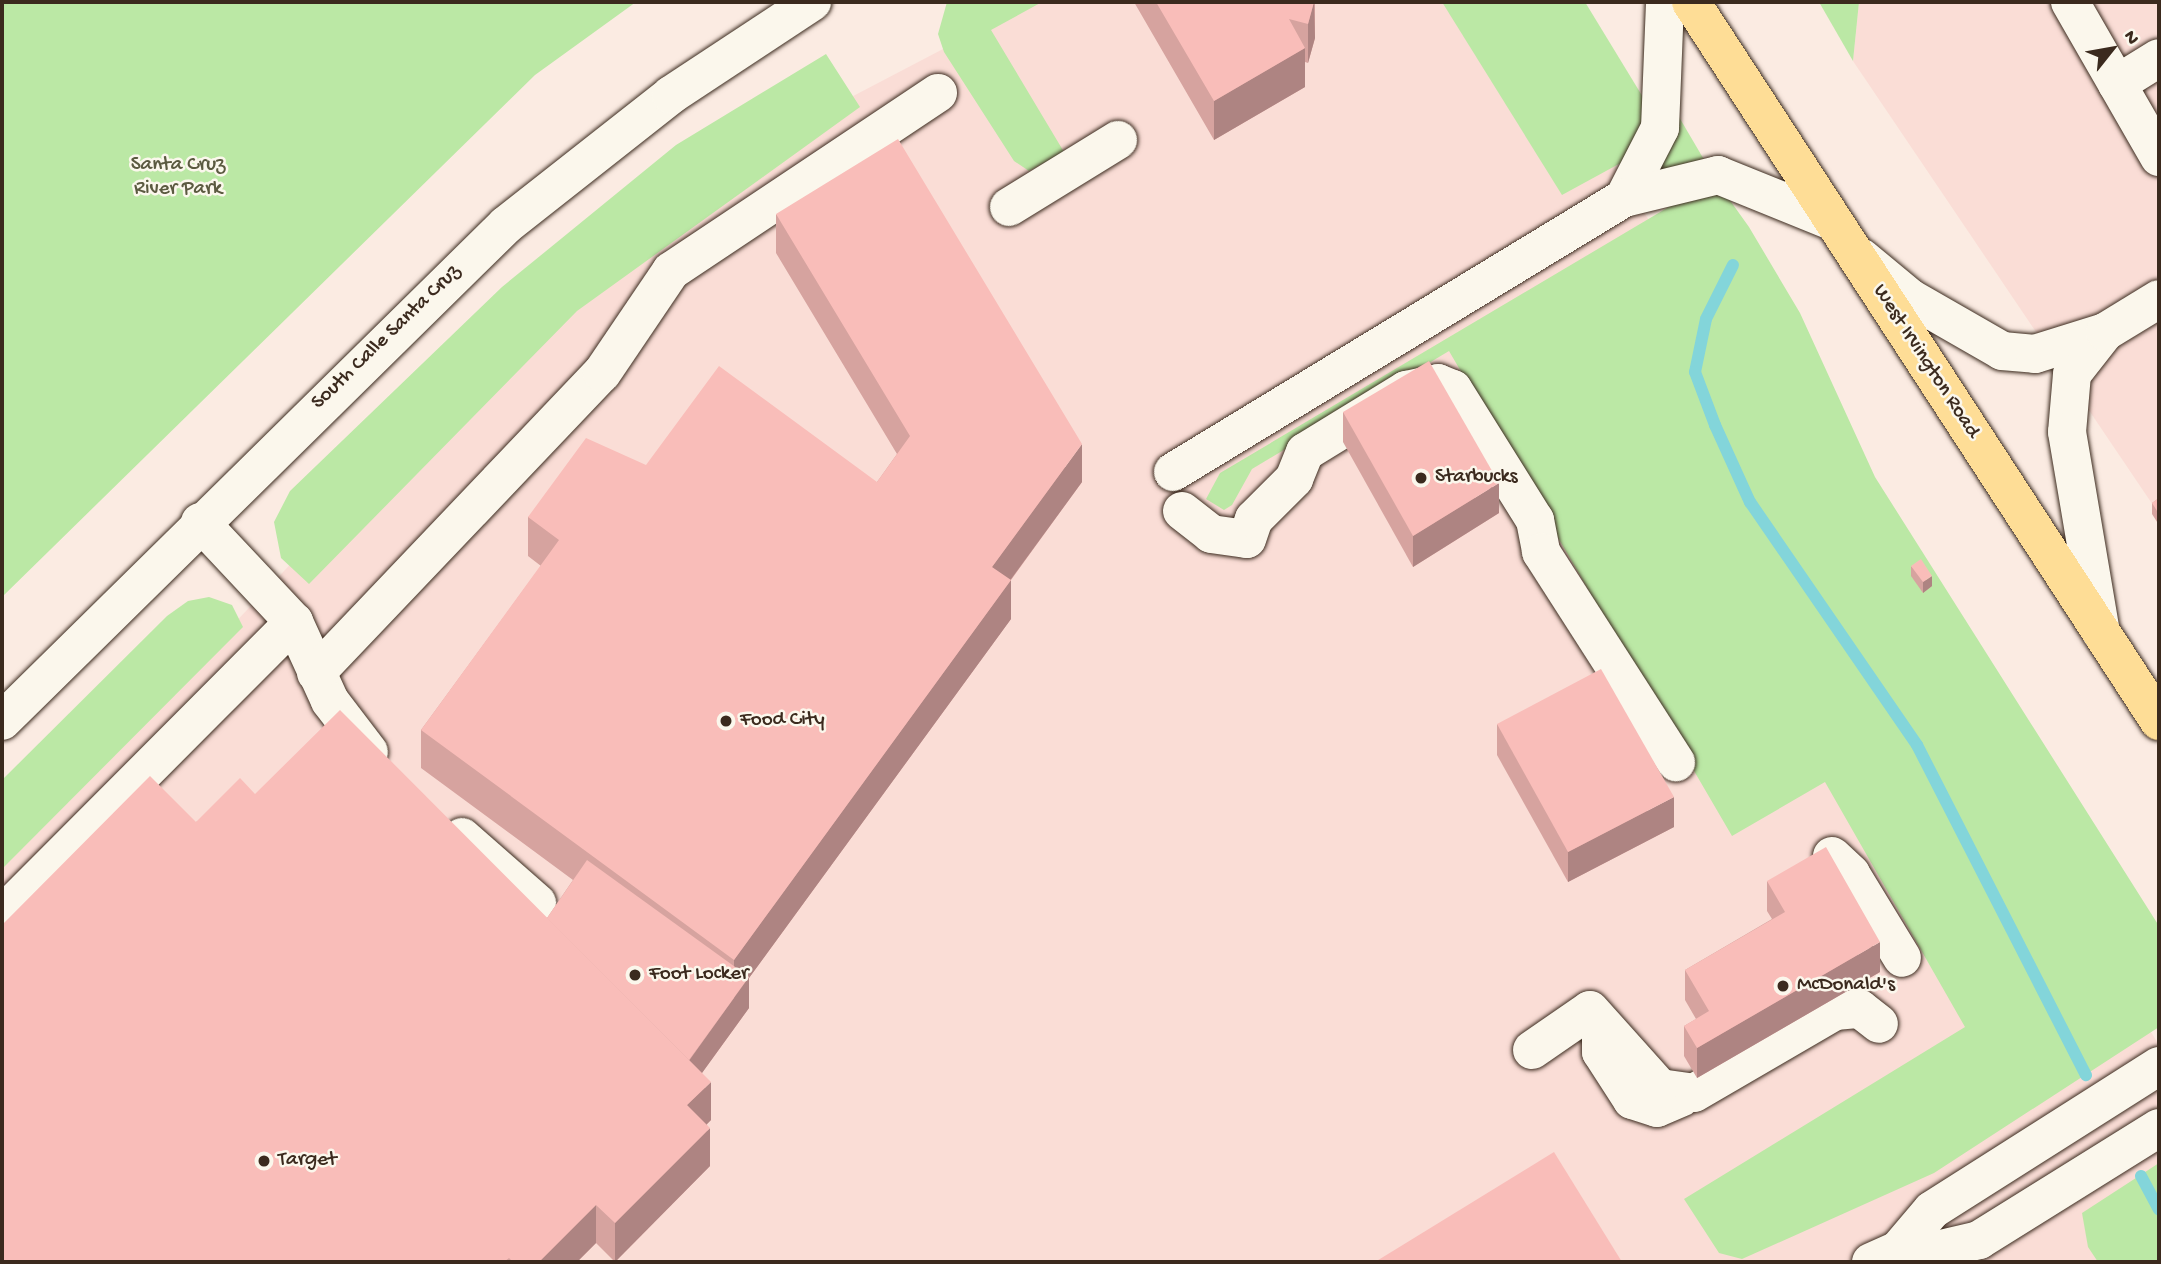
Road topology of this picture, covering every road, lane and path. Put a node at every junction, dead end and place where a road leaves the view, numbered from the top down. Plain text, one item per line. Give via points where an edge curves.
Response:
1 (812, 2) edge
2 (1665, 2) edge
3 (1691, 2) edge
4 (2070, 2) edge
5 (2159, 58) edge
6 (2117, 84) junction
7 (938, 93) dead end
8 (1118, 140) dead end
9 (2159, 157) edge
10 (1624, 198) junction
11 (1009, 207) dead end
12 (1841, 234) junction
13 (2159, 299) edge
14 (2105, 332) junction
15 (1173, 472) dead end
16 (1182, 511) dead end
17 (200, 522) junction
18 (294, 622) junction
19 (2101, 632) junction
20 (316, 673) junction
21 (2, 721) edge
22 (2159, 721) edge
23 (1676, 762) dead end
24 (399, 782) edge
25 (438, 816) edge
26 (1832, 856) edge
27 (537, 903) edge
28 (2, 915) edge
29 (1902, 958) dead end
30 (1879, 1024) dead end
31 (1532, 1050) dead end
32 (2159, 1066) edge
33 (2159, 1128) edge
34 (1884, 1256) edge

1 - 17 street, South Calle Santa Cruz via 671,94 528,206
2 - 10 street via 1660,128
3 - 12 main road, West Irvington Road
4 - 6 street
5 - 6 street
6 - 9 street
7 - 20 street via 671,271 602,373
8 - 11 street
10 - 12 street via 1718,175
10 - 15 street
12 - 14 street via 1910,298 2002,351 2035,354
12 - 19 main road, West Irvington Road
13 - 14 street
14 - 19 street via 2071,374 2067,432
16 - 23 street via 1211,534 1247,539 1266,500 1294,479 1305,452 1406,390 1438,383 1464,401 1535,520 1541,552
17 - 18 street
17 - 21 street, South Calle Santa Cruz
18 - 20 street
18 - 28 street
19 - 22 main road, West Irvington Road
20 - 24 street via 348,727
25 - 27 street
26 - 29 street via 1851,874
30 - 31 street via 1860,1009 1835,1011 1694,1093 1660,1088 1596,1015
32 - 34 street via 1932,1210
33 - 34 street via 1979,1240 1924,1253

